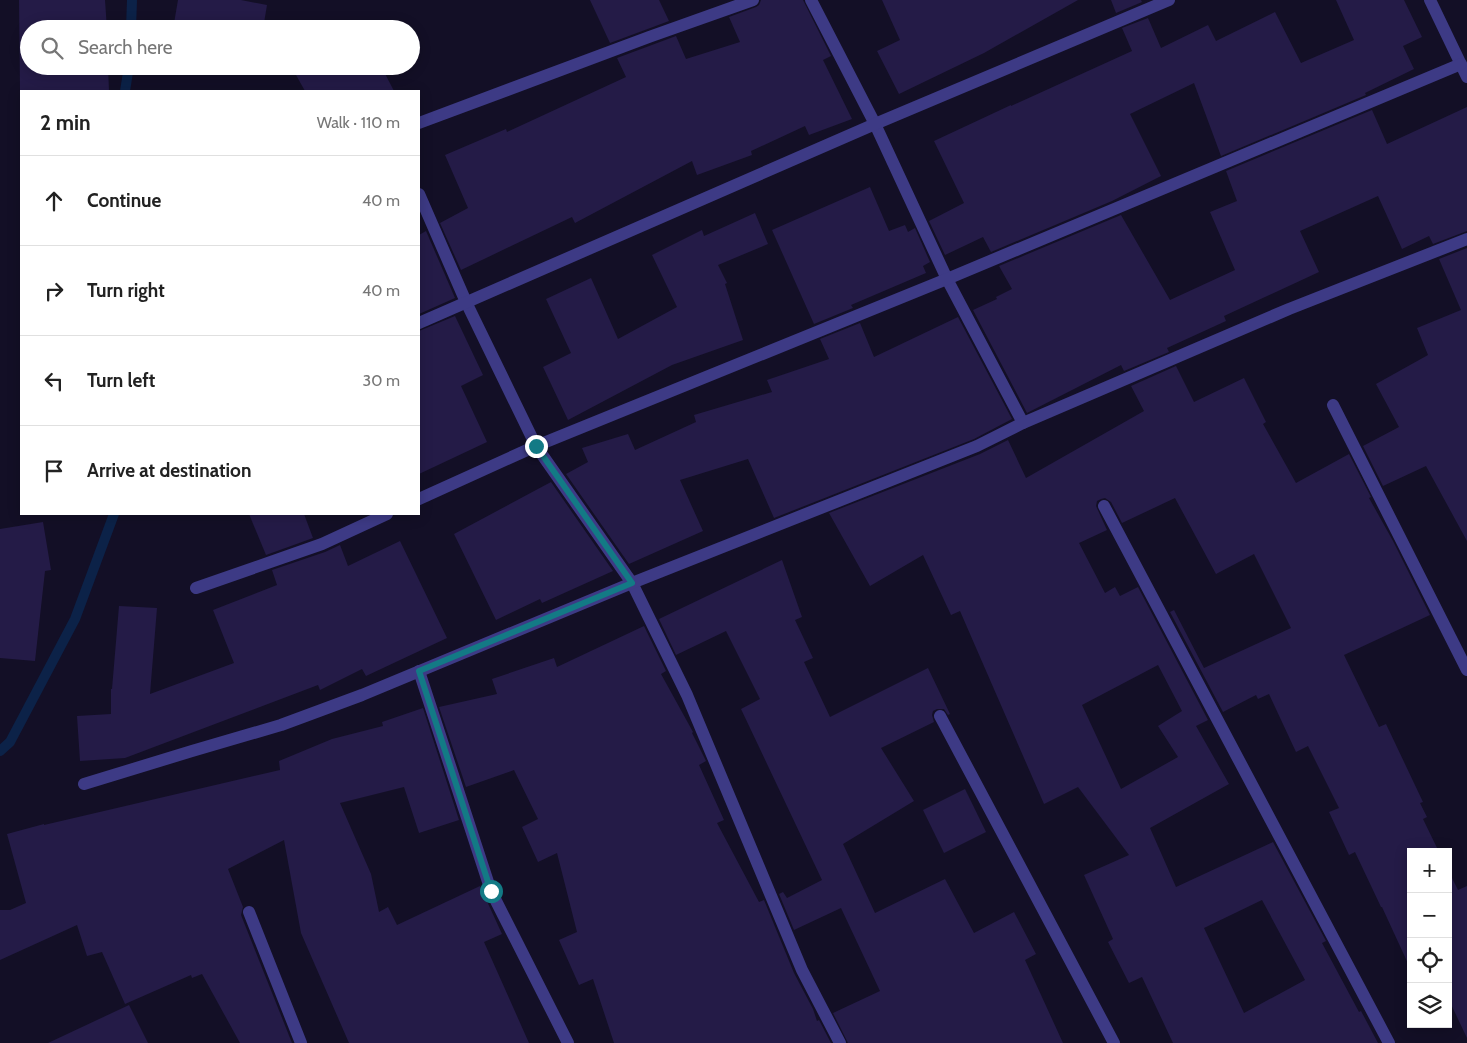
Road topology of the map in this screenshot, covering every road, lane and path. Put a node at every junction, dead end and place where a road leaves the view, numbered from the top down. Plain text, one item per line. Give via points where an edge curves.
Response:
1 (753, 0) edge
2 (812, 0) edge
3 (1169, 0) edge
4 (1430, 0) edge
5 (1462, 64) junction
6 (1467, 77) edge
7 (420, 123) edge
8 (875, 124) junction
9 (420, 196) edge
10 (1467, 239) edge
11 (947, 279) junction
12 (466, 302) junction
13 (420, 323) edge
14 (1333, 405) dead end
15 (1024, 423) junction
16 (536, 446) junction
17 (420, 499) edge
18 (1104, 506) dead end
19 (385, 515) edge
20 (632, 583) junction
21 (196, 588) dead end
22 (1467, 670) edge
23 (419, 671) junction
24 (940, 716) dead end
25 (84, 784) dead end
26 (249, 912) dead end
27 (301, 1043) edge
28 (568, 1043) edge
29 (840, 1043) edge
30 (1114, 1043) edge
31 (1389, 1043) edge

1 - 7 street
2 - 8 street
3 - 8 street
4 - 5 street
5 - 6 street
5 - 11 street
8 - 11 street
8 - 12 street
9 - 12 street
10 - 15 street via 1289,309
11 - 15 street
11 - 16 street
12 - 13 street
12 - 16 street
14 - 22 street
15 - 20 street via 977,446
16 - 17 street
16 - 20 street
18 - 31 street
19 - 21 street via 322,544
20 - 23 street
20 - 29 street via 688,696 802,970
23 - 25 street via 281,726
23 - 28 street via 491,891
24 - 30 street
26 - 27 street

